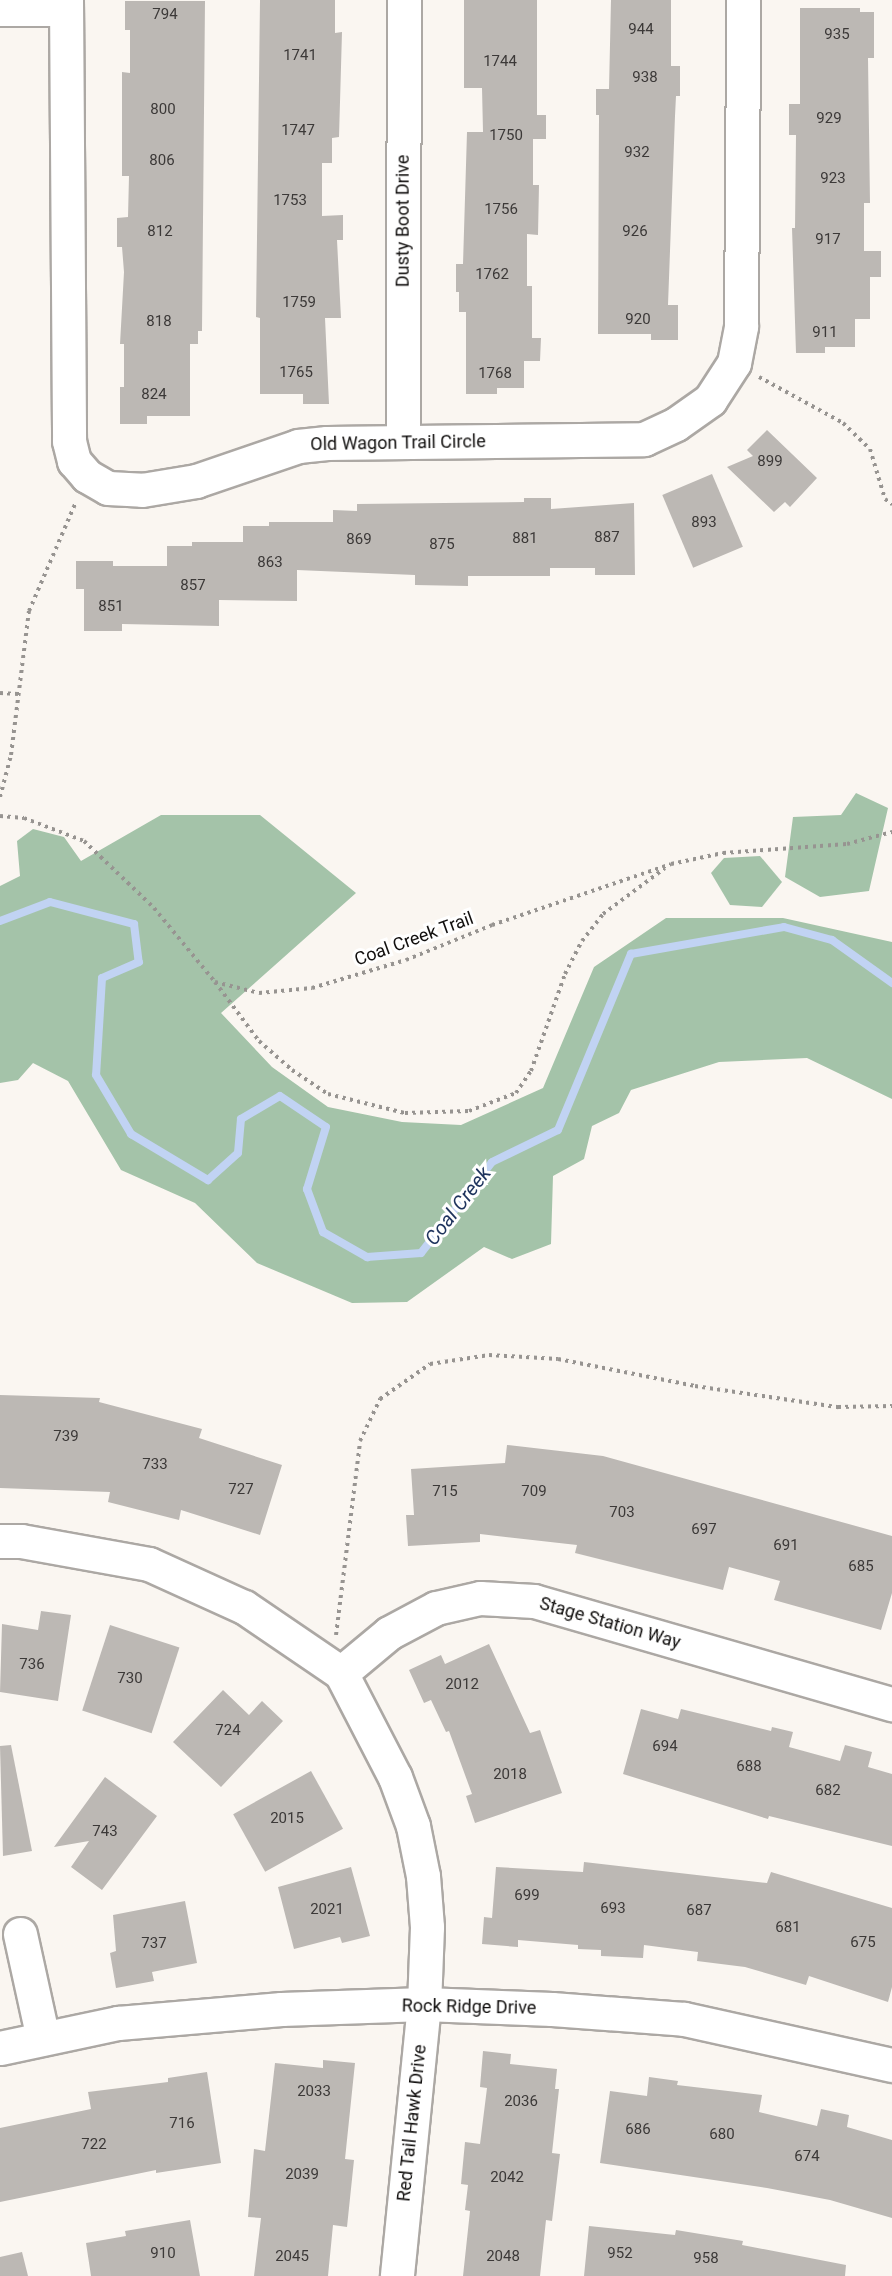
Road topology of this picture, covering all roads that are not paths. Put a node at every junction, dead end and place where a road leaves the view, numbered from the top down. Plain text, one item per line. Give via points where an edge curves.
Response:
1 (404, 0) edge
2 (743, 0) edge
3 (66, 5) edge
4 (0, 9) edge
5 (402, 442) junction
6 (0, 1541) edge
7 (341, 1673) junction
8 (892, 1704) edge
9 (20, 1934) dead end
10 (424, 2004) junction
11 (43, 2039) junction
12 (0, 2048) edge
13 (892, 2065) edge
14 (397, 2276) edge

1 - 5 street, Dusty Boot Drive
2 - 5 street, Old Wagon Trail Circle via 742,291 734,363 710,400 676,424 644,439
3 - 4 street
3 - 5 street, Old Wagon Trail Circle via 69,441 74,461 87,476 108,488 142,489 196,481 298,446
6 - 7 street, Red Tail Hawk Drive via 21,1541 149,1564 244,1607
7 - 8 street, Stage Station Way via 398,1628 436,1608 480,1598 534,1601
7 - 10 street, Red Tail Hawk Drive via 395,1778 413,1826 427,1927
9 - 11 street
10 - 11 street, Rock Ridge Drive via 281,2008 130,2022
10 - 13 street, Rock Ridge Drive via 552,2008 684,2019
10 - 14 street, Red Tail Hawk Drive
11 - 12 street, Rock Ridge Drive

